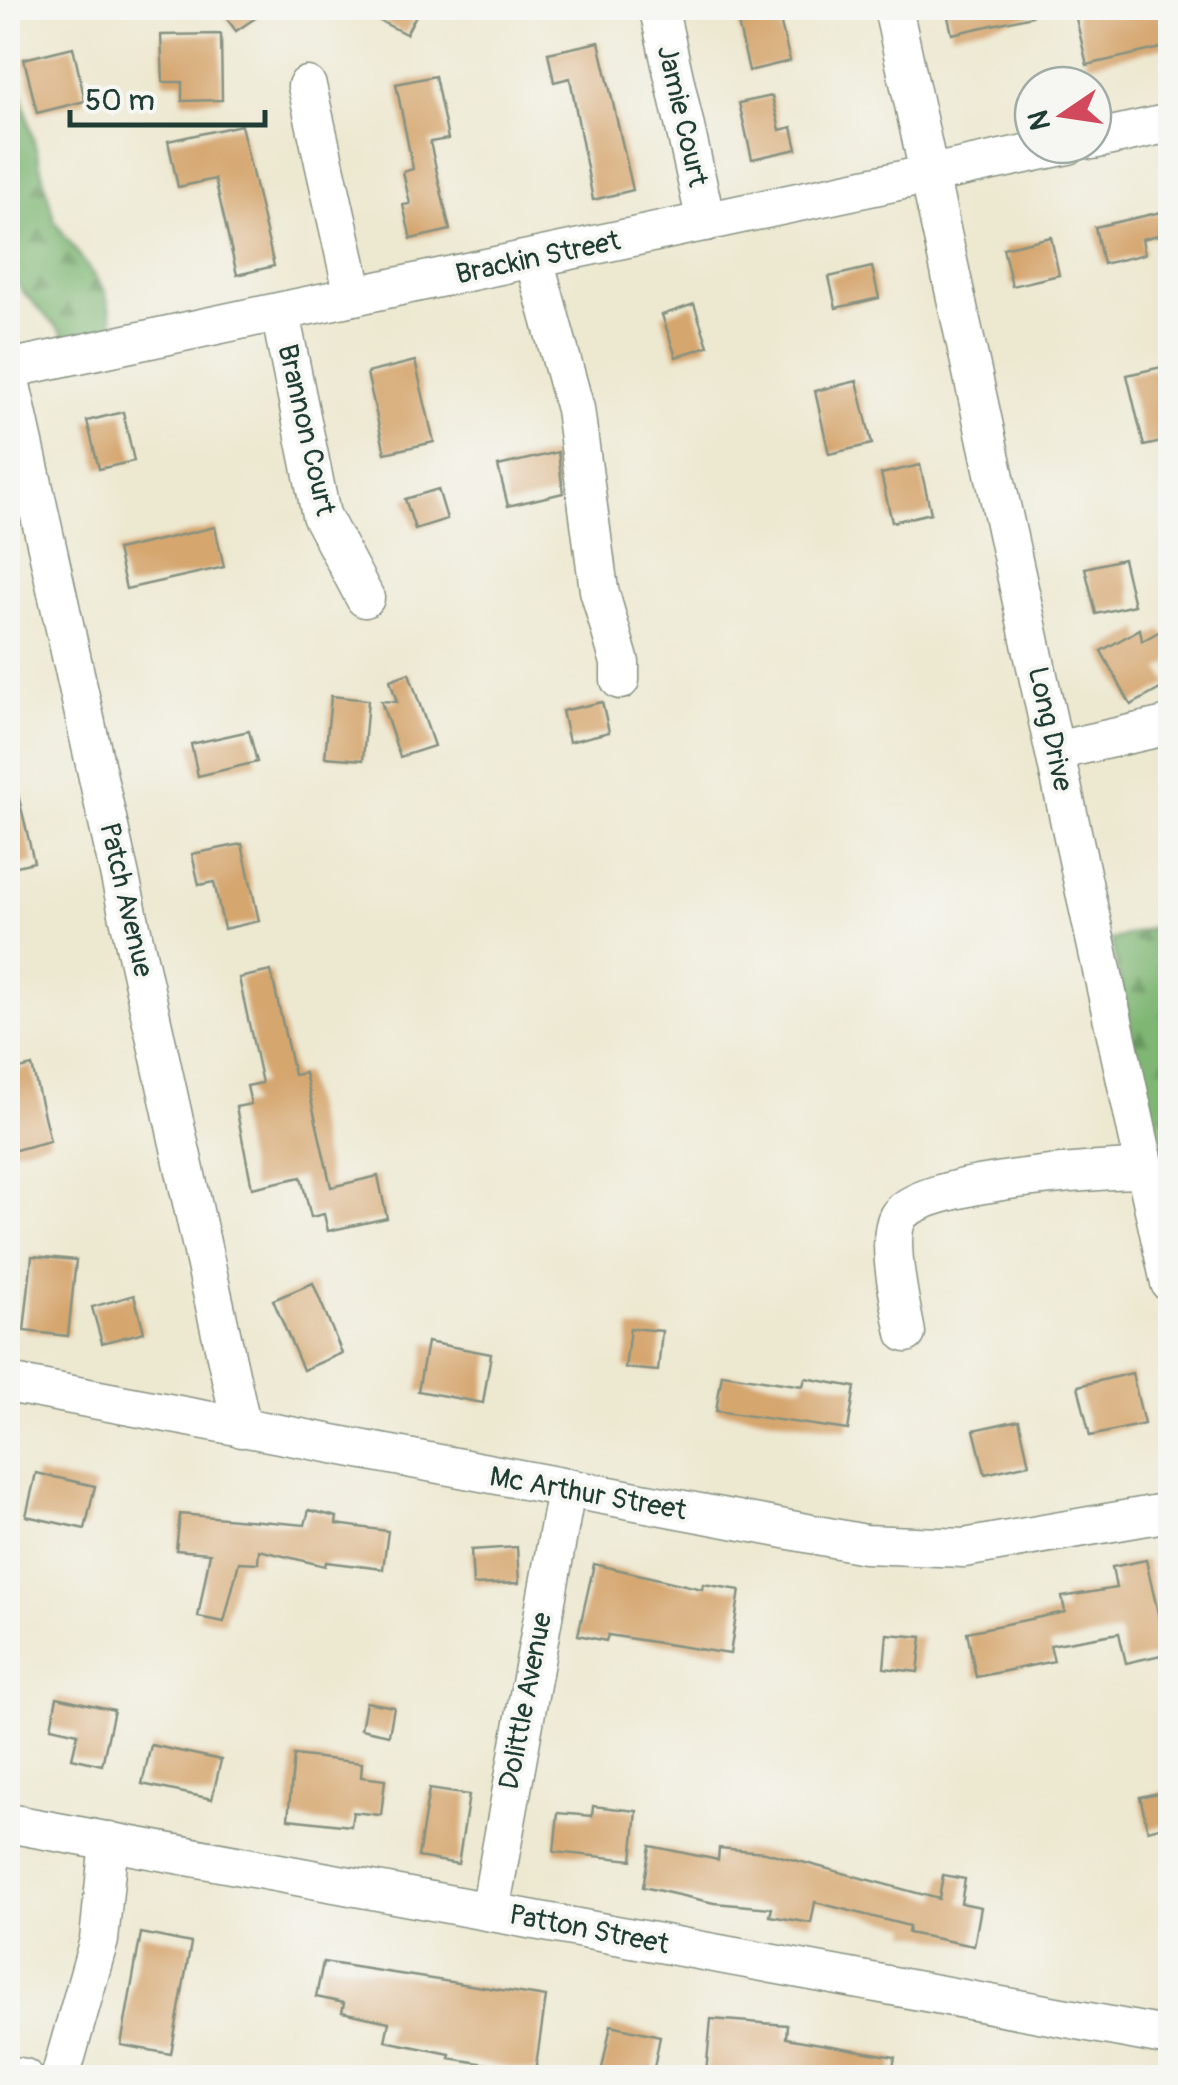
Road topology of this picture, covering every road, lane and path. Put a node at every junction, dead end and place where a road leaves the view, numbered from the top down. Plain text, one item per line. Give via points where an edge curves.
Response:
1 (894, 8) edge
2 (658, 10) dead end
3 (307, 86) dead end
4 (1170, 123) edge
5 (1113, 136) edge
6 (1013, 157) edge
7 (930, 174) junction
8 (706, 222) junction
9 (534, 258) junction
10 (354, 296) junction
11 (280, 313) junction
12 (8, 370) edge
13 (365, 598) dead end
14 (620, 680) dead end
15 (1170, 726) edge
16 (1054, 751) junction
17 (1146, 1168) junction
18 (1170, 1283) edge
19 (906, 1333) dead end
20 (8, 1384) edge
21 (242, 1428) junction
22 (566, 1490) junction
23 (1170, 1512) edge
24 (8, 1822) edge
25 (109, 1841) junction
26 (490, 1911) junction
27 (1170, 2037) edge
28 (8, 2075) edge
29 (24, 2078) edge
30 (60, 2078) edge

1 - 7 street, Long Drive
2 - 8 street, Jamie Court
3 - 10 street
4 - 5 street
6 - 7 street, Brackin Street
7 - 8 street, Brackin Street
7 - 16 street, Long Drive
8 - 9 street, Brackin Street
9 - 10 street, Brackin Street
9 - 14 street via 575,409 599,590
10 - 11 street, Brackin Street
11 - 12 street, Brackin Street
11 - 13 street, Brannon Court via 321,515
12 - 21 street, Patch Avenue
15 - 16 street
16 - 17 street, Long Drive
17 - 18 street, Long Drive
17 - 19 street via 1022,1178 950,1191 905,1208 895,1222 894,1262
20 - 21 street, Mc Arthur Street
21 - 22 street, Mc Arthur Street
22 - 23 street, Mc Arthur Street via 809,1536 917,1548 992,1545
22 - 26 street, Dolittle Avenue
24 - 25 street, Patton Street
25 - 26 street, Patton Street
25 - 30 street via 99,1940
26 - 27 street, Patton Street
28 - 29 street

